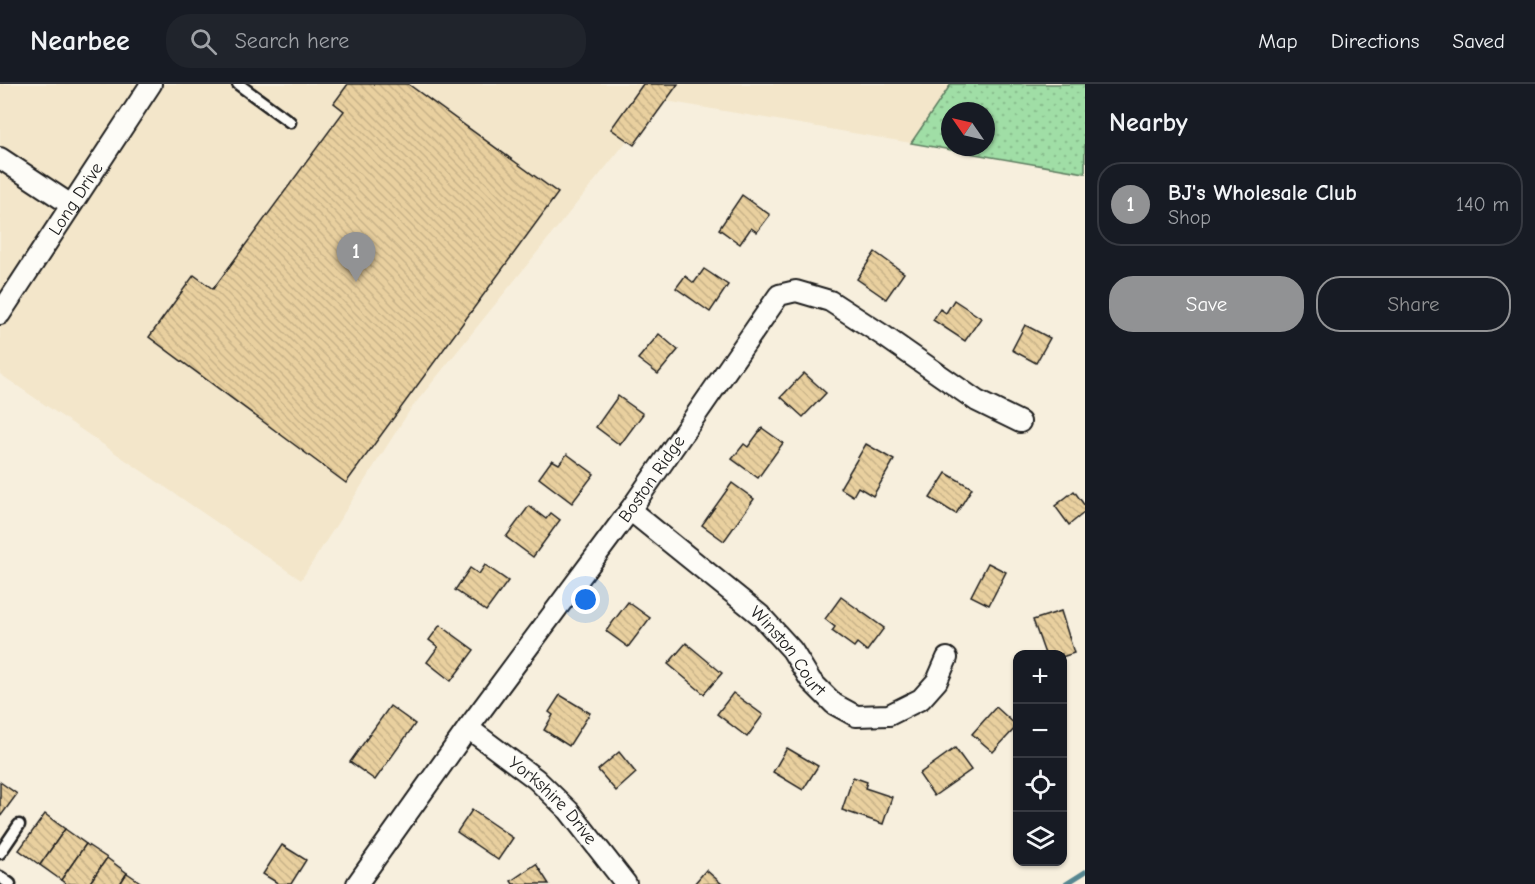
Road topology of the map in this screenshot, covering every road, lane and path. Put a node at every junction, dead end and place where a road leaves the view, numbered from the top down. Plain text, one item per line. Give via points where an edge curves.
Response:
1 (151, 84) edge
2 (238, 84) edge
3 (290, 122) dead end
4 (0, 159) edge
5 (71, 206) junction
6 (0, 314) edge
7 (1020, 422) dead end
8 (630, 510) junction
9 (946, 658) dead end
10 (468, 728) junction
11 (20, 825) dead end
12 (0, 853) edge
13 (0, 877) edge
14 (10, 884) edge
15 (357, 884) edge
16 (626, 884) edge

1 - 5 street, Long Drive
2 - 3 lane
4 - 5 street
5 - 6 street, Long Drive
7 - 8 street, Boston Ridge via 977,401 830,301 796,291 787,293 779,295
8 - 9 street, Winston Court via 760,615 792,650 811,681 834,704 855,716 889,716 921,699 937,681
8 - 10 street, Boston Ridge
10 - 15 street, Boston Ridge
10 - 16 street, Yorkshire Drive via 536,779 569,811
11 - 12 lane
13 - 14 lane

